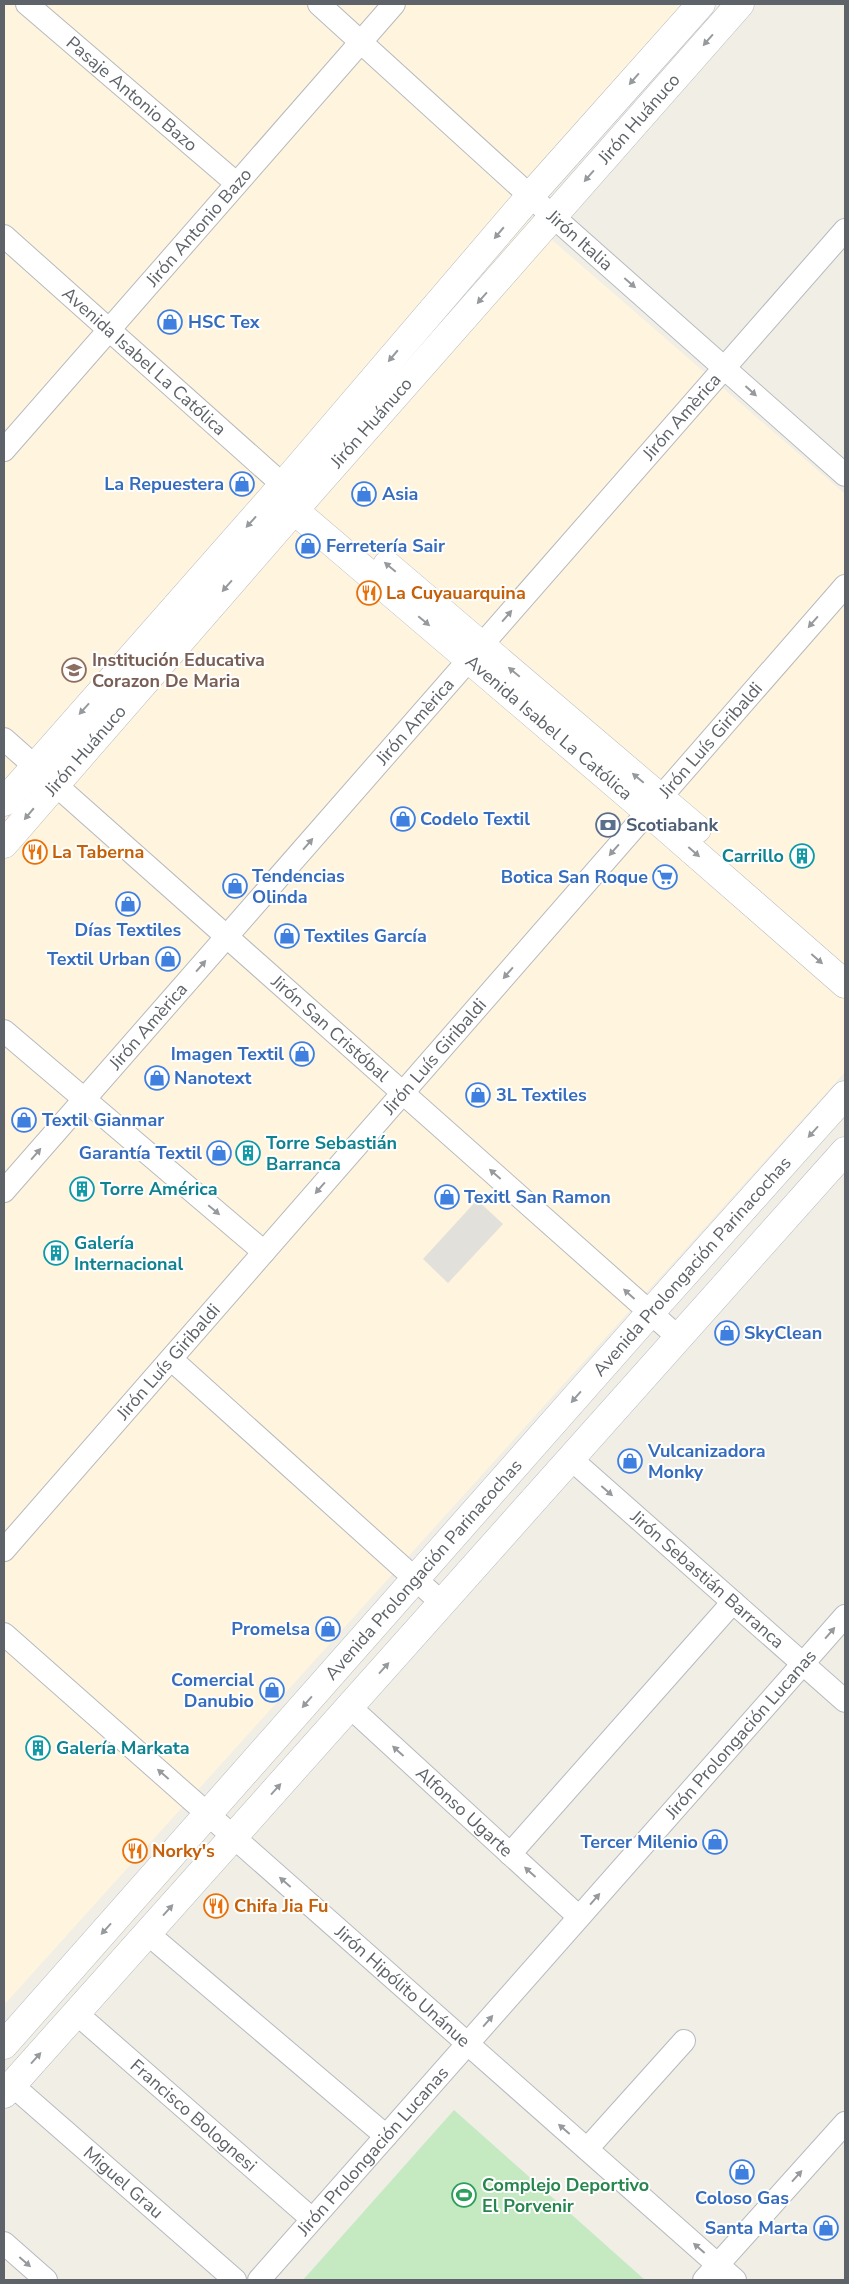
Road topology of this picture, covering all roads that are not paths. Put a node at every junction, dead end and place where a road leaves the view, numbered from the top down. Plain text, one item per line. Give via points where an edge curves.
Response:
1 (27, 4) edge
2 (319, 4) edge
3 (394, 4) edge
4 (701, 4) edge
5 (740, 4) edge
6 (360, 41) junction
7 (659, 50) junction
8 (681, 71) junction
9 (236, 183) junction
10 (530, 196) junction
11 (554, 216) junction
12 (845, 230) edge
13 (4, 236) edge
14 (110, 330) junction
15 (725, 367) junction
16 (4, 450) edge
17 (845, 475) edge
18 (294, 497) junction
19 (845, 586) edge
20 (476, 652) junction
21 (4, 739) edge
22 (34, 766) junction
23 (55, 784) junction
24 (4, 802) edge
25 (655, 804) junction
26 (4, 844) edge
27 (227, 936) junction
28 (845, 960) edge
29 (845, 984) edge
30 (4, 1031) edge
31 (403, 1093) junction
32 (845, 1095) edge
33 (84, 1099) junction
34 (845, 1151) edge
35 (4, 1191) edge
36 (264, 1252) junction
37 (650, 1313) junction
38 (679, 1338) junction
39 (171, 1359) junction
40 (571, 1459) junction
41 (4, 1550) edge
42 (415, 1579) junction
43 (732, 1602) junction
44 (442, 1604) junction
45 (845, 1616) edge
46 (4, 1634) edge
47 (803, 1664) junction
48 (845, 1701) edge
49 (350, 1706) junction
50 (208, 1814) junction
51 (233, 1837) junction
52 (510, 1854) junction
53 (579, 1917) junction
54 (148, 1933) junction
55 (76, 2013) junction
56 (684, 2041) dead end
57 (467, 2044) junction
58 (4, 2045) edge
59 (8, 2090) edge
60 (845, 2122) edge
61 (386, 2136) junction
62 (587, 2149) junction
63 (312, 2219) junction
64 (4, 2243) edge
65 (711, 2273) edge
66 (46, 2280) edge
67 (235, 2280) edge
68 (259, 2280) edge
69 (735, 2280) edge

1 - 9 street, Pasaje Antonio Bazo
2 - 6 street, Jirón Italia
3 - 6 street, Jirón Antonio Bazo
4 - 7 street, Jirón Huánuco
5 -> 8 street, Jirón Huánuco
6 - 9 street, Jirón Antonio Bazo
6 - 10 street, Jirón Italia
7 - 8 street
7 -> 10 street, Jirón Huánuco
8 -> 11 street, Jirón Huánuco
9 - 14 street, Jirón Antonio Bazo
10 - 11 street, Jirón Italia
10 -> 18 street, Jirón Huánuco
11 -> 15 street, Jirón Italia
11 -> 18 street, Jirón Huánuco
12 - 15 street, Jirón Amèrica
13 - 14 street, Avenida Isabel La Católica
14 - 16 street, Jirón Antonio Bazo
14 - 18 street, Avenida Isabel La Católica
15 -> 17 street, Jirón Italia
20 -> 15 street, Jirón Amèrica
18 - 20 street, Avenida Isabel La Católica
18 -> 22 street, Jirón Huánuco
18 -> 23 street, Jirón Huánuco
19 -> 25 street, Jirón Luís Giribaldi
20 - 25 street, Avenida Isabel La Católica
27 -> 20 street, Jirón Amèrica
21 - 22 street, Jirón San Cristóbal
22 - 23 street, Jirón San Cristóbal
22 - 24 street, Jirón Huánuco
23 -> 26 street, Jirón Huánuco
23 - 27 street, Jirón San Cristóbal
25 - 28 street, Avenida Isabel La Católica
25 -> 29 street, Avenida Isabel La Católica
25 -> 31 street, Jirón Luís Giribaldi
27 - 31 street, Jirón San Cristóbal
33 -> 27 street, Jirón Amèrica
30 - 33 street
31 -> 36 street, Jirón Luís Giribaldi
37 -> 31 street, Jirón San Cristóbal
32 -> 37 street, Avenida Prolongación Parinacochas
35 -> 33 street, Jirón Amèrica
33 -> 36 street
34 - 38 street, Avenida Prolongación Parinacochas
36 - 39 street, Jirón Luís Giribaldi
37 - 38 street, Jirón San Cristóbal
37 -> 42 street, Avenida Prolongación Parinacochas
38 - 40 street, Avenida Prolongación Parinacochas
39 - 41 street, Jirón Luís Giribaldi
39 - 42 street
40 -> 43 street, Jirón Sebastián Barranca
40 - 44 street, Avenida Prolongación Parinacochas
42 - 44 street
42 -> 50 street, Avenida Prolongación Parinacochas
43 - 47 street, Jirón Sebastián Barranca
43 - 52 street
49 -> 44 street, Avenida Prolongación Parinacochas
47 -> 45 street, Jirón Prolongación Lucanas
50 -> 46 street, Jirón Hipólito Unánue
47 - 48 street, Jirón Sebastián Barranca
53 -> 47 street, Jirón Prolongación Lucanas
51 -> 49 street, Avenida Prolongación Parinacochas
52 -> 49 street, Alfonso Ugarte
50 - 51 street, Jirón Hipólito Unánue
50 -> 58 street, Avenida Prolongación Parinacochas
54 -> 51 street, Avenida Prolongación Parinacochas
57 -> 51 street, Jirón Hipólito Unánue
53 -> 52 street, Alfonso Ugarte
57 -> 53 street, Jirón Prolongación Lucanas
54 - 55 street, Avenida Prolongación Parinacochas
54 - 61 street
59 -> 55 street, Avenida Prolongación Parinacochas
55 - 63 street, Francisco Bolognesi
56 - 62 street
57 - 61 street, Jirón Prolongación Lucanas
62 -> 57 street, Jirón Hipólito Unánue
59 - 67 street, Miguel Grau
65 -> 60 street
61 - 63 street, Jirón Prolongación Lucanas
65 -> 62 street, Jirón Hipólito Unánue
63 - 68 street, Jirón Prolongación Lucanas
64 -> 66 street
65 - 69 street, Jirón Hipólito Unánue

